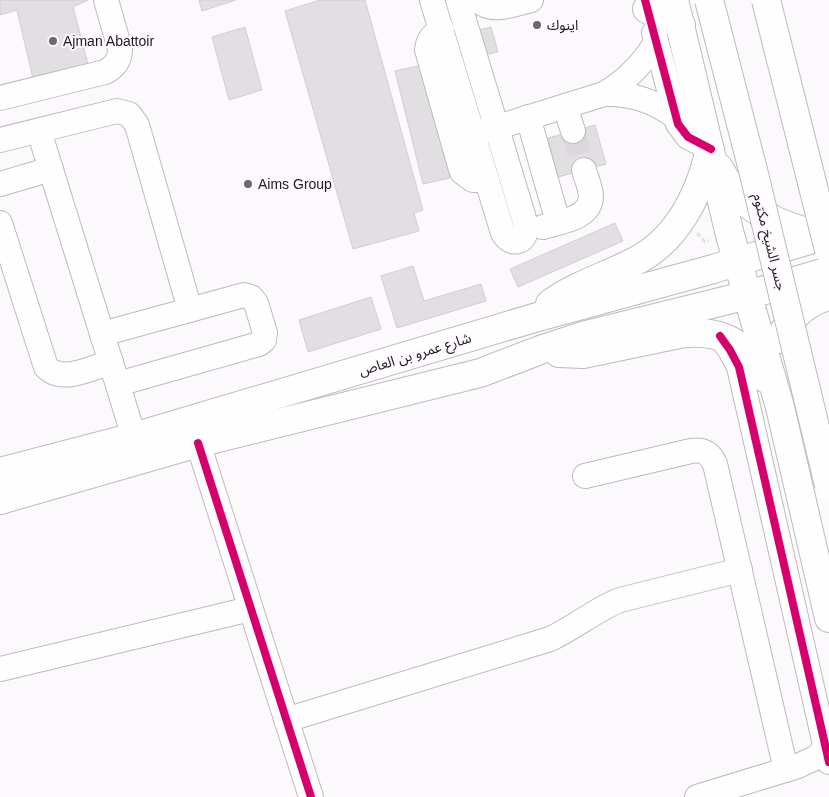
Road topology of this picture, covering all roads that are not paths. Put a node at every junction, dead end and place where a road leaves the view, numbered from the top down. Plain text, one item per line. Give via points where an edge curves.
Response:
1 (106, 0) edge
2 (432, 0) edge
3 (458, 0) edge
4 (477, 0) edge
5 (531, 0) edge
6 (709, 0) edge
7 (766, 0) edge
8 (642, 3) edge
9 (677, 12) edge
10 (442, 30) junction
11 (656, 42) junction
12 (604, 94) junction
13 (0, 98) edge
14 (565, 106) junction
15 (674, 116) junction
16 (528, 117) junction
17 (497, 127) junction
18 (38, 131) junction
19 (573, 131) tunnel mouth
20 (473, 135) junction
21 (0, 140) edge
22 (711, 149) junction
23 (51, 169) junction
24 (584, 170) tunnel mouth
25 (486, 180) junction
26 (0, 184) edge
27 (829, 198) edge
28 (558, 222) junction
29 (0, 223) edge
30 (527, 232) junction
31 (817, 258) edge
32 (738, 262) junction
33 (6, 266) edge
34 (748, 295) junction
35 (190, 310) junction
36 (534, 318) junction
37 (102, 334) junction
38 (720, 336) junction
39 (543, 349) junction
40 (111, 362) junction
41 (118, 384) junction
42 (780, 407) junction
43 (134, 437) junction
44 (198, 443) junction
45 (0, 472) edge
46 (585, 476) dead end
47 (829, 485) edge
48 (0, 500) edge
49 (740, 570) junction
50 (250, 609) junction
51 (829, 612) edge
52 (1, 666) edge
53 (286, 720) junction
54 (828, 752) edge
55 (792, 768) junction
56 (829, 778) edge
57 (310, 797) edge
58 (697, 797) edge

1 - 13 street via 120,49 115,66 105,72
2 - 10 street
3 - 17 street
4 - 5 street via 492,8
6 - 47 main road, جسر الشيخ مكتوم, bridge
7 - 31 main road, bridge
8 - 9 main road
8 - 11 street
9 - 22 main road
10 - 20 street
10 - 25 street via 431,37 427,50 460,166 462,172 473,180
11 - 12 street via 634,72
11 - 15 street
12 - 14 street
12 - 15 street via 641,98
14 - 16 street
14 - 19 street
15 - 22 street via 688,137
16 - 17 street
16 - 28 street
17 - 20 street
17 - 30 street
18 - 21 street
18 - 23 street
18 - 35 street via 117,111 134,119
20 - 25 street
22 - 31 main road via 722,174 734,190 764,215 781,224
22 - 32 main road
22 - 36 main road via 696,195 670,233 634,262 565,294
23 - 26 street
23 - 37 street
24 - 28 street via 590,190 589,204 581,214
25 - 30 street via 507,239 519,242
27 - 31 main road
28 - 30 street
29 - 33 street
31 - 32 main road, شارع عمرو بن العاص
31 - 34 main road
31 - 42 main road via 811,302 786,325 779,340 776,364
32 - 34 main road
32 - 36 main road, شارع عمرو بن العاص
33 - 40 street via 43,360 51,372 64,376
34 - 39 main road via 624,325
34 - 42 main road
35 - 37 street
35 - 41 street via 244,295 251,297 256,303 264,340
36 - 43 main road, شارع عمرو بن العاص
37 - 40 street
38 - 39 main road via 692,332 583,354
38 - 42 main road via 734,342 752,358
38 - 54 street via 739,367
39 - 44 main road via 480,373
40 - 41 street
41 - 43 street
42 - 51 main road
43 - 45 main road, شارع عمرو بن العاص
44 - 48 main road
44 - 50 street
46 - 49 street via 691,451 708,454 715,464
49 - 53 street via 620,600 550,639
49 - 55 street
50 - 52 street
50 - 53 street
53 - 57 street
54 - 55 street
55 - 56 street via 818,770
55 - 58 street

